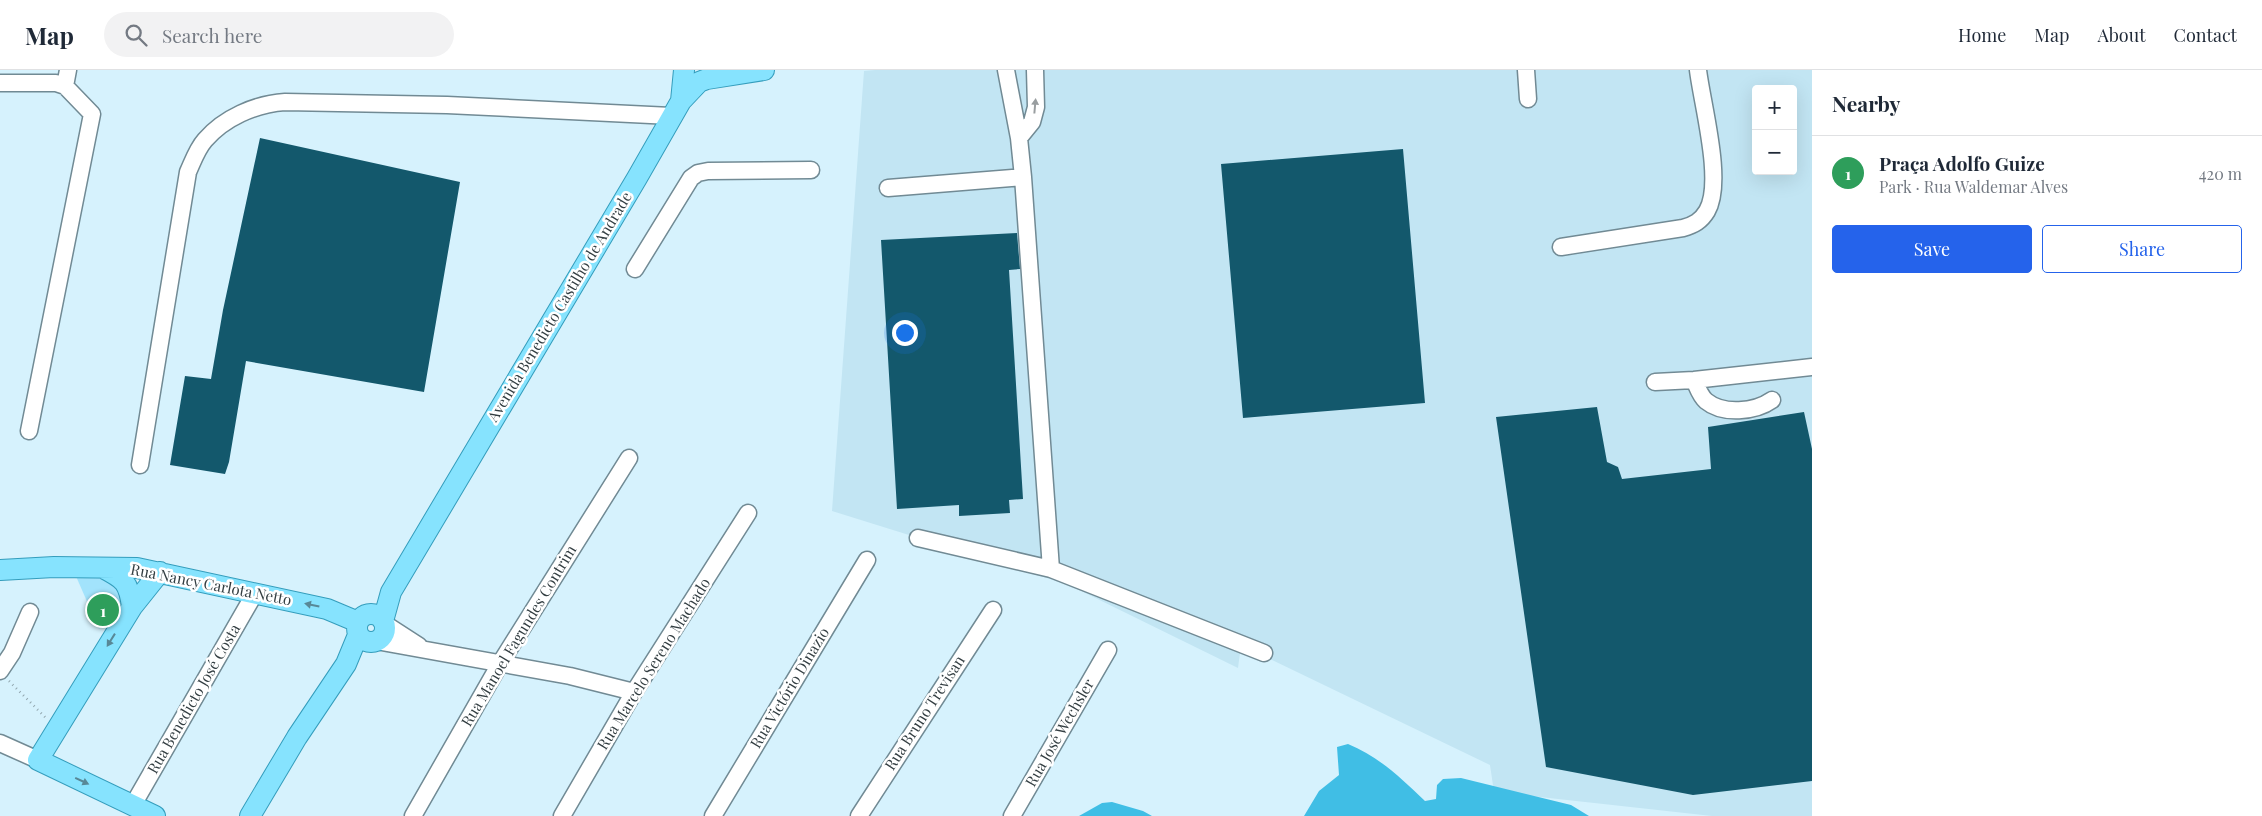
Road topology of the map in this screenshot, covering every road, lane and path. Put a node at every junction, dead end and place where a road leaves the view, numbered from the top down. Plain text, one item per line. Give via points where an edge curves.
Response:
1 (684, 70) edge
2 (764, 70) edge
3 (1006, 70) edge
4 (1035, 70) edge
5 (1526, 70) edge
6 (1698, 70) edge
7 (62, 77) edge
8 (0, 82) edge
9 (1528, 99) dead end
10 (676, 108) junction
11 (1019, 138) junction
12 (811, 170) dead end
13 (1023, 177) junction
14 (888, 188) dead end
15 (1561, 247) dead end
16 (635, 269) dead end
17 (1812, 368) edge
18 (1694, 380) junction
19 (1655, 382) dead end
20 (1772, 400) dead end
21 (29, 431) dead end
22 (629, 458) dead end
23 (140, 464) dead end
24 (748, 513) dead end
25 (918, 538) dead end
26 (867, 560) dead end
27 (101, 566) junction
28 (1051, 568) junction
29 (0, 570) edge
30 (160, 572) junction
31 (255, 593) junction
32 (132, 607) junction
33 (993, 610) dead end
34 (30, 612) dead end
35 (371, 628) junction
36 (1108, 650) dead end
37 (1264, 653) dead end
38 (501, 662) junction
39 (0, 670) edge
40 (634, 692) junction
41 (57, 729) junction
42 (0, 743) edge
43 (38, 760) junction
44 (134, 805) junction
45 (155, 816) edge
46 (250, 816) edge
47 (412, 816) edge
48 (562, 816) edge
49 (713, 816) edge
50 (859, 816) edge
51 (1012, 816) edge

1 - 10 main road
2 - 10 main road, Avenida Benedicto Castilho de Andrade via 699,82
3 - 11 street
11 -> 4 street via 1032,122 1036,107
5 - 9 street
6 - 15 street via 1714,177 1708,210 1695,224 1683,228
7 - 8 street
7 - 21 street via 92,114
10 - 23 street via 285,102 270,103 234,117 204,141 188,172
10 - 35 main road, Avenida Benedicto Castilho de Andrade
11 - 13 street
12 - 16 street via 698,173 691,178
13 - 14 street
13 - 28 street
17 - 18 street
18 - 19 street
18 - 20 street via 1704,400 1716,407 1750,409
22 - 38 street, Rua Manoel Fagundes Contrim
24 - 40 street, Rua Marcelo Sereno Machado
25 - 28 street
26 - 49 street, Rua Victório Dinazio
27 - 29 main road, Rua Nancy Carlota Netto
27 - 30 main road, Rua Nancy Carlota Netto
27 - 32 main road via 122,578 130,589
28 - 37 street
30 - 31 main road, Rua Nancy Carlota Netto
30 - 32 main road
35 -> 31 main road, Rua Nancy Carlota Netto via 327,608
31 - 44 street, Rua Benedicto José Costa
32 -> 41 main road
33 - 50 street, Rua Bruno Trevisan
34 - 39 street via 12,654
35 - 38 street via 423,649
35 - 46 main road via 297,737
36 - 51 street, Rua José Wechsler
38 - 40 street
38 - 47 street, Rua Manoel Fagundes Contrim
39 - 41 path
40 - 48 street, Rua Marcelo Sereno Machado
41 - 43 main road
42 - 43 street
43 -> 44 main road
44 - 45 main road

